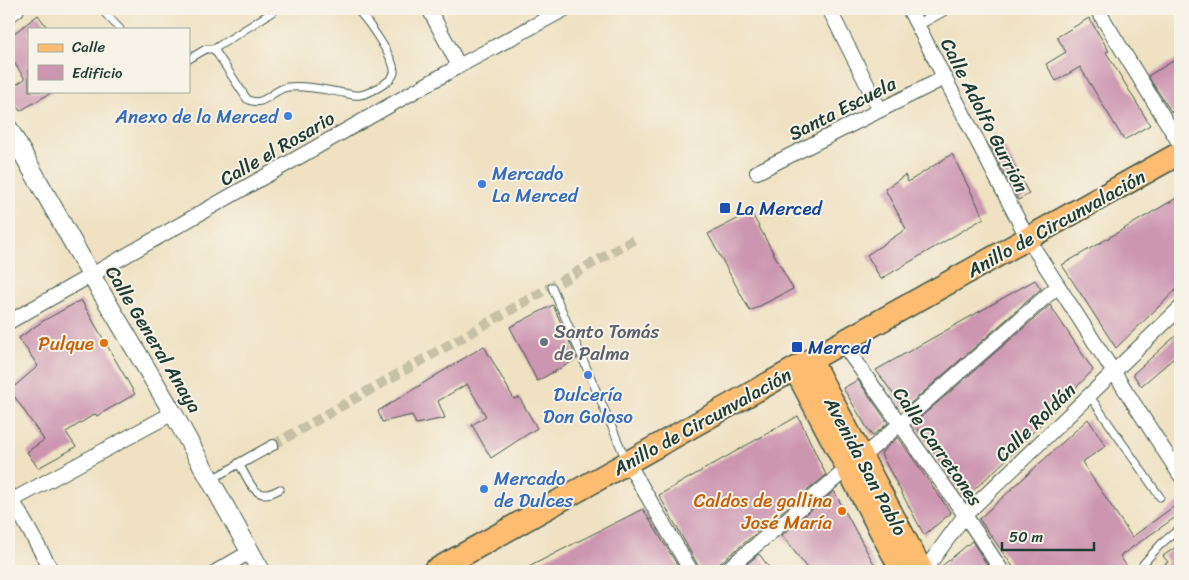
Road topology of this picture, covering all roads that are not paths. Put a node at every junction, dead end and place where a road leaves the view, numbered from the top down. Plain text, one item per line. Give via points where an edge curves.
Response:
1 (15, 9) edge
2 (101, 9) edge
3 (277, 9) edge
4 (356, 9) edge
5 (429, 9) edge
6 (565, 9) edge
7 (829, 9) edge
8 (909, 9) edge
9 (946, 9) edge
10 (1097, 9) edge
11 (9, 13) edge
12 (917, 25) junction
13 (119, 28) edge
14 (214, 49) junction
15 (190, 58) edge
16 (459, 66) junction
17 (944, 78) junction
18 (880, 110) junction
19 (9, 130) edge
20 (1180, 144) edge
21 (1180, 153) edge
22 (757, 172) dead end
23 (1028, 239) junction
24 (91, 275) junction
25 (1058, 286) junction
26 (552, 287) dead end
27 (1180, 308) edge
28 (9, 322) edge
29 (842, 343) junction
30 (803, 365) junction
31 (1113, 371) junction
32 (1089, 395) junction
33 (173, 413) junction
34 (900, 425) junction
35 (273, 445) tunnel mouth
36 (628, 463) junction
37 (855, 463) junction
38 (239, 464) junction
39 (1180, 475) edge
40 (210, 480) junction
41 (280, 489) dead end
42 (1160, 497) dead end
43 (10, 499) edge
44 (965, 515) junction
45 (1180, 528) edge
46 (250, 552) junction
47 (1143, 564) dead end
48 (52, 571) edge
49 (217, 571) edge
50 (261, 571) edge
51 (434, 571) edge
52 (691, 571) edge
53 (725, 571) edge
54 (902, 571) edge
55 (923, 571) edge
56 (1002, 571) edge

1 - 11 street
2 - 13 lane
3 - 14 lane
4 - 14 lane via 392,60 394,73 389,82 360,95 303,86 285,88 258,103 252,102
5 - 16 street
6 - 16 street, Calle el Rosario
7 - 18 street
8 - 12 street, Calle Adolfo Gurrión
9 - 12 street
10 - 20 street
12 - 17 street, Calle Adolfo Gurrión
14 - 15 lane via 206,49
16 - 24 street, Calle el Rosario
17 - 18 street, Santa Escuela
17 - 23 street, Calle Adolfo Gurrión
18 - 22 street, Santa Escuela
19 - 24 street, Calle General Anaya
21 - 23 main road, Anillo de Circunvalación
23 - 25 street, Calle Adolfo Gurrión
23 - 29 main road, Anillo de Circunvalación
24 - 28 street, Calle el Rosario
24 - 33 street, Calle General Anaya
25 - 31 street, Calle Adolfo Gurrión
25 - 34 street
26 - 36 lane
27 - 31 street, Calle Roldán
29 - 30 main road, Anillo de Circunvalación
29 - 34 street, Calle Carretones
30 - 36 main road, Anillo de Circunvalación
30 - 37 main road
31 - 32 street, Calle Roldán
31 - 39 street, Calle Adolfo Gurrión
32 - 42 lane
32 - 44 street, Calle Roldán
33 - 40 street, Calle General Anaya
33 - 43 street
34 - 37 street
34 - 44 street, Calle Carretones
35 - 38 street
36 - 51 main road, Anillo de Circunvalación
36 - 52 street
37 - 53 street
37 - 54 main road
37 - 55 main road, Avenida San Pablo
38 - 40 lane
38 - 41 lane via 259,494 266,496
40 - 46 street, Calle General Anaya
43 - 48 street
44 - 55 street, Calle Roldán
44 - 56 street, Calle Carretones
45 - 47 lane
46 - 49 street
46 - 50 street, Calle General Anaya

